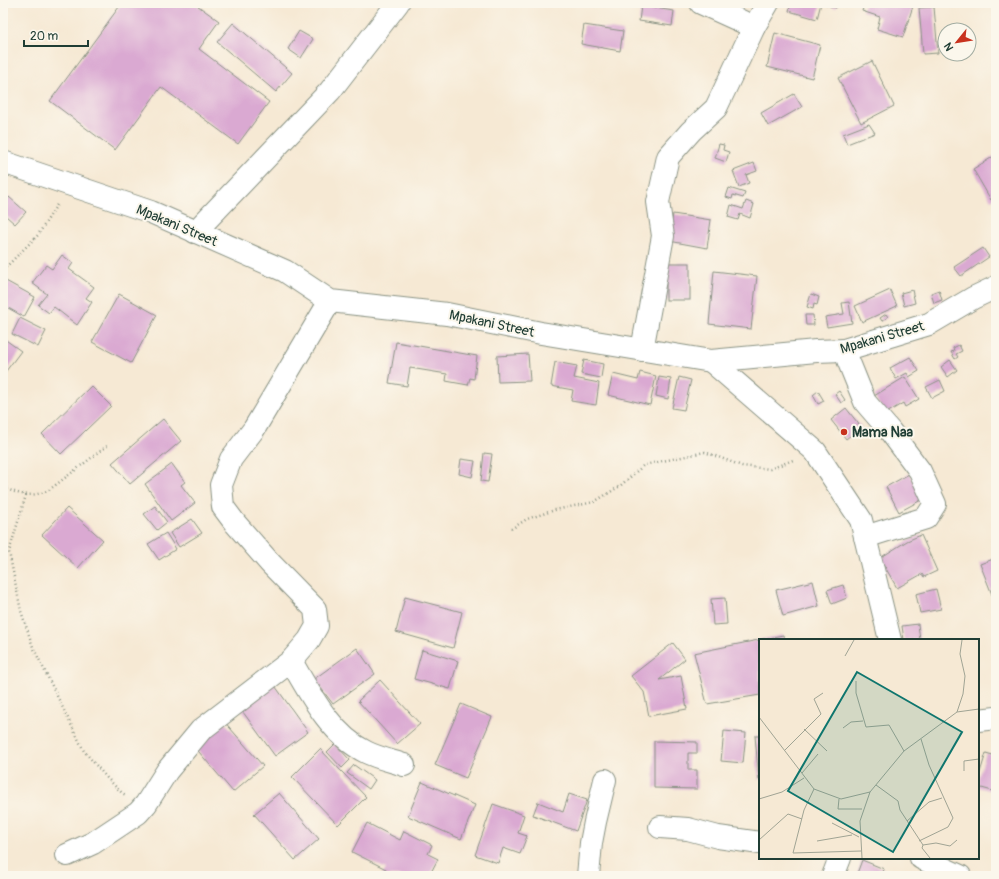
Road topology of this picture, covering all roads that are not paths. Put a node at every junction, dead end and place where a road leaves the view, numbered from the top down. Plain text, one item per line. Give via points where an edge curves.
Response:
1 (398, 3) edge
2 (701, 3) edge
3 (768, 3) edge
4 (754, 27) junction
5 (3, 162) edge
6 (194, 232) junction
7 (996, 287) edge
8 (330, 301) junction
9 (642, 350) junction
10 (844, 350) junction
11 (711, 361) junction
12 (865, 537) junction
13 (890, 639) edge
14 (291, 661) junction
15 (996, 718) edge
16 (979, 720) edge
17 (404, 765) dead end
18 (605, 780) dead end
19 (660, 826) dead end
20 (759, 843) edge
21 (67, 855) dead end
22 (923, 859) edge
23 (588, 876) edge
24 (960, 876) edge

1 - 6 street via 330,91
2 - 4 street
3 - 4 street
4 - 9 street via 716,108 668,157 658,202 662,236
5 - 6 street, Mpakani Street via 151,212
6 - 8 street, Mpakani Street via 285,271
7 - 10 street, Mpakani Street via 928,324
8 - 9 street, Mpakani Street via 447,314 541,334
8 - 14 street via 254,429 231,459 221,485 223,507 227,513 270,563 315,609 317,626
9 - 11 street, Mpakani Street
10 - 11 street, Mpakani Street
10 - 12 street via 865,402 920,472 935,504 926,518
11 - 12 street via 815,451 861,520
12 - 13 street
14 - 17 street via 318,707 342,735 368,753
14 - 21 street via 201,730 167,771 138,813 100,838
15 - 16 street
18 - 23 street via 594,822
19 - 20 street
22 - 24 street

